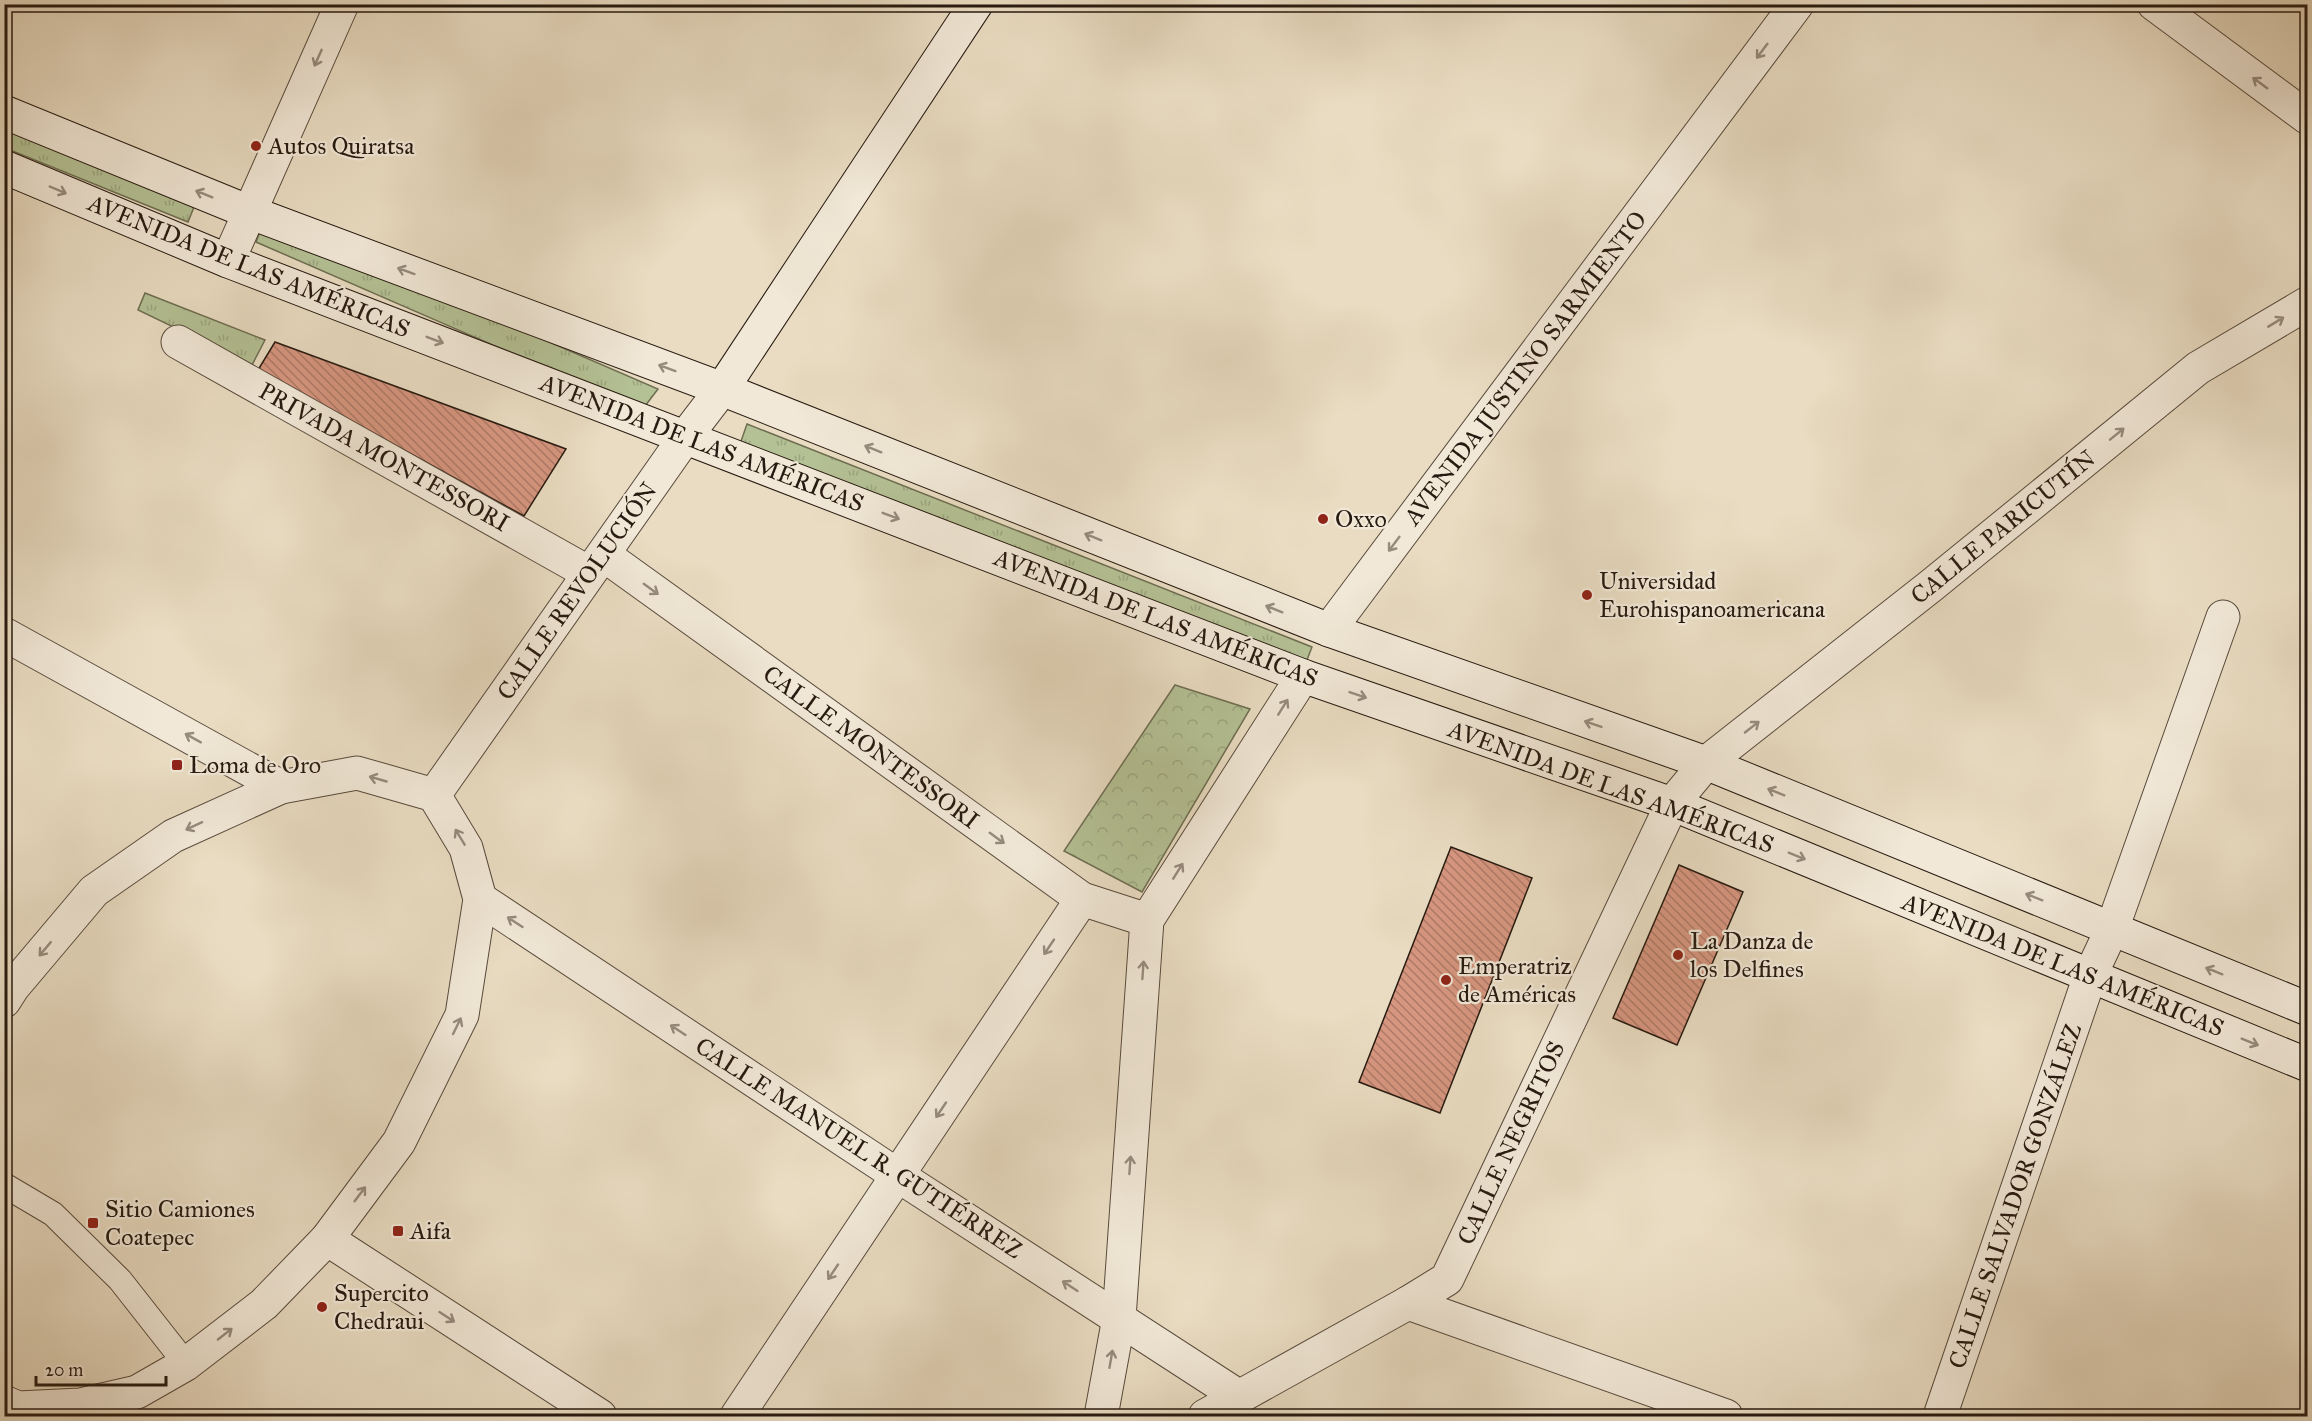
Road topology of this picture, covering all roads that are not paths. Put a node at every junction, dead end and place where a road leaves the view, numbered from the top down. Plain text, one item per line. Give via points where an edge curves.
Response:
1 (342, 4) edge
2 (976, 4) edge
3 (1797, 4) edge
4 (2154, 4) edge
5 (4, 112) edge
6 (2307, 118) edge
7 (4, 167) edge
8 (249, 212) junction
9 (228, 261) junction
10 (2307, 303) edge
11 (178, 342) dead end
12 (722, 389) junction
13 (686, 436) junction
14 (597, 564) junction
15 (2223, 617) dead end
16 (1329, 630) junction
17 (4, 634) edge
18 (1303, 676) junction
19 (1706, 763) junction
20 (280, 787) junction
21 (434, 795) junction
22 (1672, 804) junction
23 (480, 899) junction
24 (1082, 899) junction
25 (1147, 920) junction
26 (2112, 929) junction
27 (2090, 976) junction
28 (7, 990) edge
29 (2307, 1009) edge
30 (2307, 1065) edge
31 (897, 1175) junction
32 (4, 1185) edge
33 (327, 1239) junction
34 (1408, 1303) junction
35 (1119, 1318) junction
36 (186, 1364) junction
37 (1238, 1396) junction
38 (10, 1409) edge
39 (88, 1411) edge
40 (600, 1416) edge
41 (737, 1416) edge
42 (1101, 1416) edge
43 (1205, 1416) edge
44 (1726, 1416) edge
45 (1940, 1416) edge

1 -> 8 street
2 - 12 street, CALLE REVOLUCIÓN
3 -> 16 street, AVENIDA JUSTINO SARMIENTO
6 -> 4 street
8 -> 5 street, AVENIDA DE LAS AMÉRICAS
7 -> 9 street, AVENIDA DE LAS AMÉRICAS
8 - 9 street
12 -> 8 street, AVENIDA DE LAS AMÉRICAS
9 -> 13 street, AVENIDA DE LAS AMÉRICAS
19 -> 10 street, CALLE PARICUTÍN via 2198,368
11 - 14 street, PRIVADA MONTESSORI
12 - 13 street, CALLE REVOLUCIÓN
16 -> 12 street, AVENIDA DE LAS AMÉRICAS
13 - 14 street, CALLE REVOLUCIÓN
13 -> 18 street, AVENIDA DE LAS AMÉRICAS
14 - 21 street, CALLE REVOLUCIÓN
14 -> 24 street, CALLE MONTESSORI
15 - 26 street, CALLE SALVADOR GONZÁLEZ
16 - 18 street, AVENIDA JUSTINO SARMIENTO
19 -> 16 street, AVENIDA DE LAS AMÉRICAS
20 -> 17 street
18 -> 22 street, AVENIDA DE LAS AMÉRICAS
25 -> 18 street, AVENIDA JUSTINO SARMIENTO
19 - 22 street, CALLE NEGRITOS
26 -> 19 street, AVENIDA DE LAS AMÉRICAS
21 -> 20 street via 357,773
20 -> 28 street via 173,836 94,891
23 -> 21 street via 466,848
22 -> 27 street, AVENIDA DE LAS AMÉRICAS
22 - 34 street, CALLE NEGRITOS via 1447,1279
31 -> 23 street, CALLE MANUEL R. GUTIÉRREZ
33 -> 23 street via 399,1142 462,1015
24 - 25 street, CALLE MONTESSORI
24 -> 31 street
35 -> 25 street
26 - 27 street, CALLE SALVADOR GONZÁLEZ
29 -> 26 street, AVENIDA DE LAS AMÉRICAS
27 -> 30 street, AVENIDA DE LAS AMÉRICAS
27 - 45 street, CALLE SALVADOR GONZÁLEZ
35 -> 31 street, CALLE MANUEL R. GUTIÉRREZ
31 -> 41 street
32 - 36 lane via 53,1215 120,1280
36 -> 33 street via 264,1304
33 -> 40 street
34 - 37 street, CALLE NEGRITOS
34 - 44 street
35 - 37 street, CALLE MANUEL R. GUTIÉRREZ
42 -> 35 street
36 - 39 street via 137,1392
37 - 43 street, CALLE NEGRITOS
38 - 39 street

